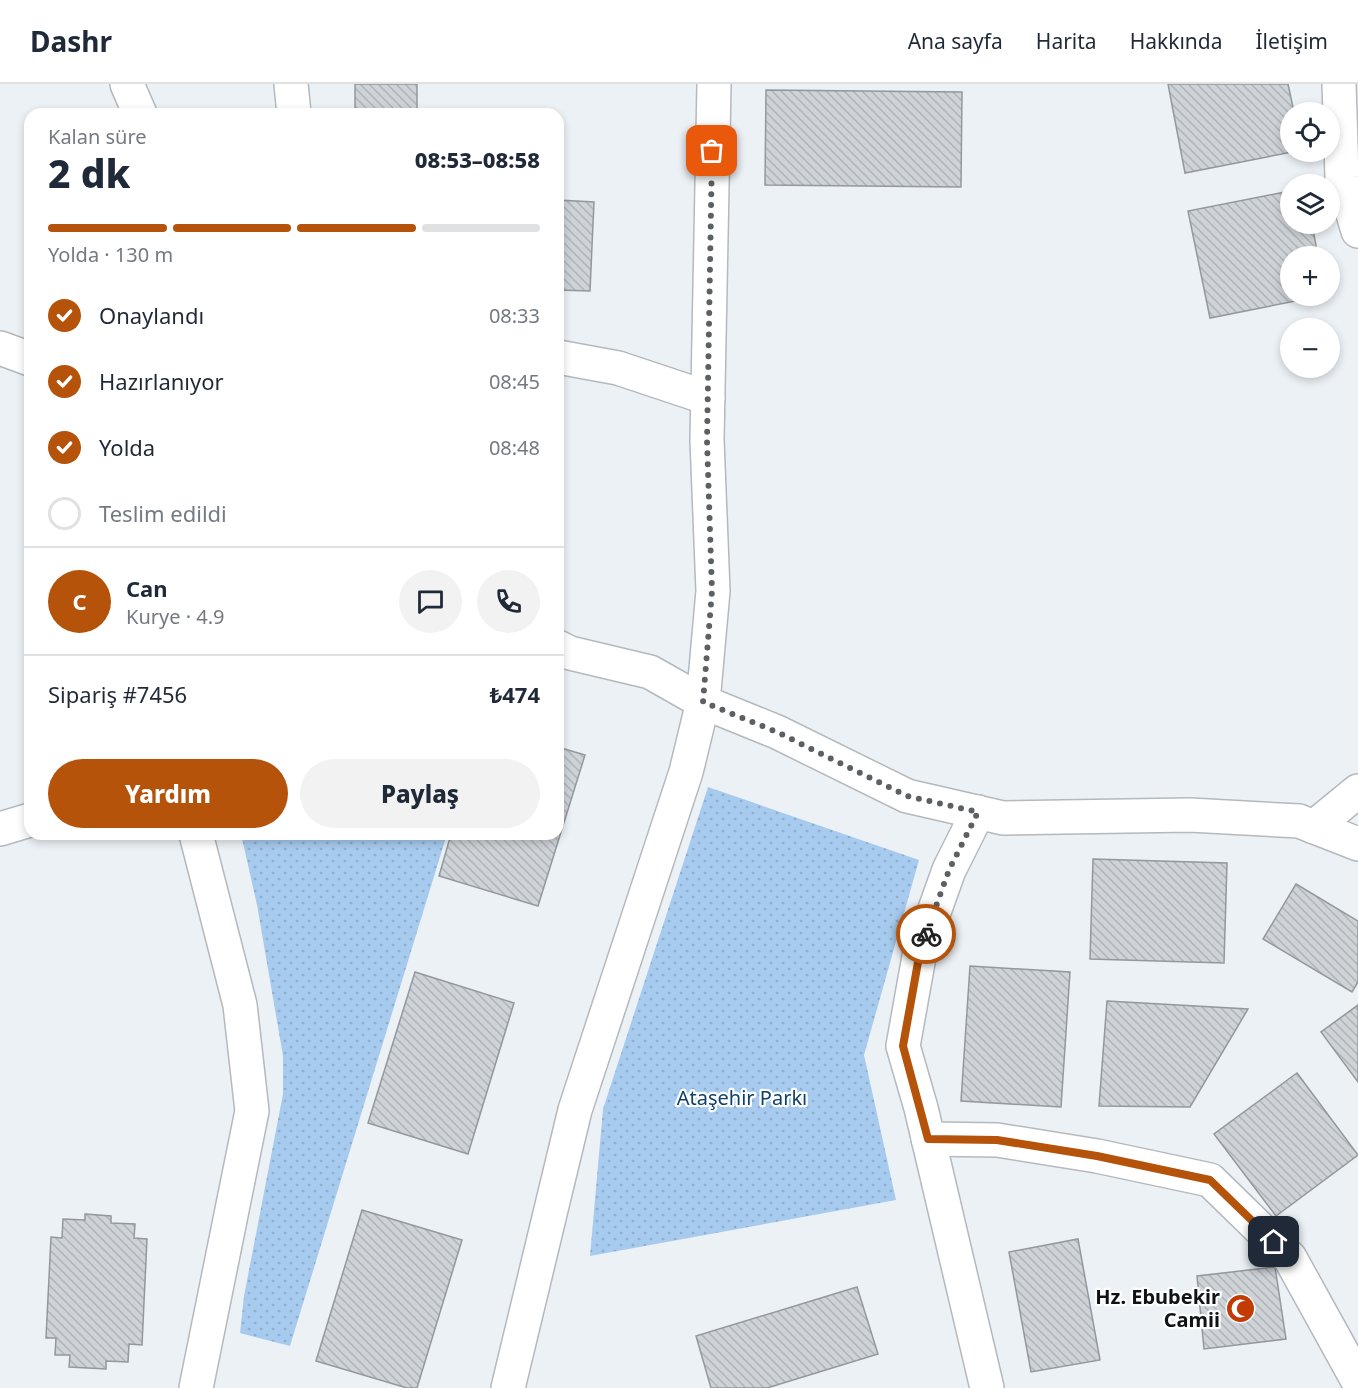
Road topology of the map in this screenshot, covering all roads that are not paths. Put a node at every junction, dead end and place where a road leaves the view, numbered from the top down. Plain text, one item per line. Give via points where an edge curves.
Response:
1 (127, 84) edge
2 (291, 84) edge
3 (714, 84) edge
4 (1339, 84) edge
5 (137, 108) edge
6 (293, 108) edge
7 (1358, 231) edge
8 (0, 348) edge
9 (24, 357) edge
10 (564, 358) edge
11 (708, 398) junction
12 (564, 650) edge
13 (703, 702) junction
14 (1358, 791) edge
15 (978, 812) junction
16 (24, 822) edge
17 (1314, 827) junction
18 (0, 829) edge
19 (198, 840) edge
20 (1358, 844) edge
21 (928, 1139) junction
22 (1349, 1345) edge
23 (1358, 1381) edge
24 (196, 1388) edge
25 (508, 1388) edge
26 (987, 1388) edge

1 - 5 street
2 - 6 street
3 - 11 street
4 - 7 street via 1342,177
8 - 9 street
10 - 11 street via 618,369
11 - 13 street via 712,591
12 - 13 street via 650,672
13 - 15 street via 777,732 907,796
13 - 25 street via 686,772 575,1110
14 - 17 street
15 - 17 street via 1003,818 1190,815 1299,821
15 - 21 street via 949,870 920,951 903,1046
16 - 18 street
17 - 20 street
19 - 24 street via 240,1005 252,1110
21 - 22 street via 997,1140 1210,1180 1290,1258
21 - 26 street
22 - 23 street

